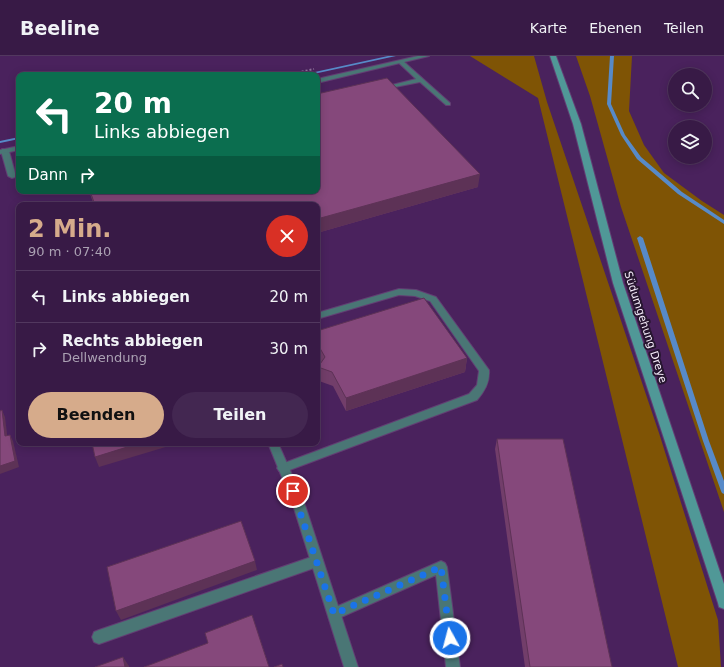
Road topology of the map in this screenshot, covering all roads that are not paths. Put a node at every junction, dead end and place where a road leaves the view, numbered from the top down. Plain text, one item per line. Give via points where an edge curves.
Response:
1 (426, 56) edge
2 (548, 56) edge
3 (555, 60) edge
4 (401, 62) junction
5 (320, 79) edge
6 (421, 80) junction
7 (376, 90) edge
8 (448, 104) dead end
9 (16, 149) edge
10 (2, 151) edge
11 (16, 175) edge
12 (320, 315) edge
13 (273, 446) edge
14 (283, 468) junction
15 (317, 561) junction
16 (724, 603) edge
17 (334, 614) junction
18 (99, 637) dead end
19 (351, 667) edge
20 (453, 667) edge

1 - 4 street
2 - 3 main road
3 - 16 main road, Südumgehung Dreye via 590,170 618,283
4 - 5 street
4 - 6 street
6 - 7 street
6 - 8 street
9 - 10 street
10 - 11 street via 12,176
12 - 14 street via 399,292 429,297 484,370 485,380 472,397
13 - 14 street
14 - 15 street via 298,502
15 - 17 street
15 - 18 street
17 - 19 street
17 - 20 street via 441,567

